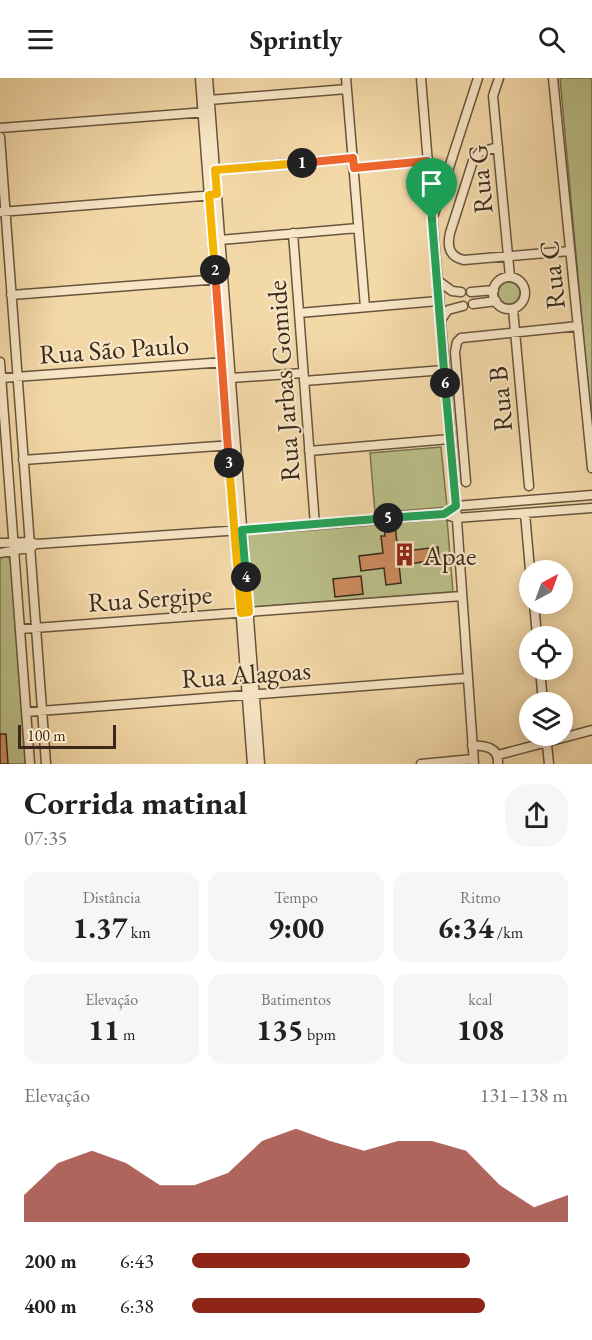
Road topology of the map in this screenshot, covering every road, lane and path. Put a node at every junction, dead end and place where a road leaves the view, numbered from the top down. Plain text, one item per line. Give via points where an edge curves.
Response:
1 (200, 78) edge
2 (208, 78) edge
3 (346, 78) edge
4 (421, 78) edge
5 (478, 78) edge
6 (499, 78) edge
7 (553, 78) edge
8 (347, 89) junction
9 (209, 100) junction
10 (207, 112) junction
11 (0, 128) edge
12 (0, 137) edge
13 (498, 147) junction
14 (427, 161) junction
15 (353, 163) junction
16 (215, 170) junction
17 (213, 195) junction
18 (3, 212) edge
19 (432, 220) junction
20 (358, 228) junction
21 (293, 233) junction
22 (220, 240) junction
23 (570, 251) junction
24 (508, 256) junction
25 (510, 277) junction
26 (219, 279) junction
27 (436, 280) junction
28 (494, 290) junction
29 (461, 292) dead end
30 (471, 292) dead end
31 (11, 295) junction
32 (438, 301) junction
33 (496, 301) junction
34 (473, 304) dead end
35 (463, 306) dead end
36 (364, 307) junction
37 (513, 309) junction
38 (299, 313) junction
39 (440, 321) junction
40 (578, 326) junction
41 (515, 332) junction
42 (0, 362) edge
43 (226, 362) junction
44 (444, 370) junction
45 (17, 377) junction
46 (304, 377) junction
47 (1, 378) edge
48 (231, 378) junction
49 (2, 403) edge
50 (450, 439) junction
51 (232, 445) junction
52 (309, 451) junction
53 (23, 460) junction
54 (592, 468) edge
55 (4, 473) edge
56 (466, 482) dead end
57 (529, 486) dead end
58 (592, 495) edge
59 (472, 505) junction
60 (456, 506) junction
61 (592, 508) edge
62 (525, 513) junction
63 (444, 514) junction
64 (473, 516) junction
65 (456, 518) junction
66 (315, 525) junction
67 (238, 530) junction
68 (0, 543) edge
69 (32, 545) junction
70 (14, 547) junction
71 (0, 553) edge
72 (529, 560) edge
73 (462, 596) junction
74 (245, 612) junction
75 (35, 628) junction
76 (21, 629) junction
77 (468, 678) junction
78 (251, 695) junction
79 (42, 711) junction
80 (27, 712) junction
81 (592, 730) edge
82 (573, 733) edge
83 (472, 746) junction
84 (529, 746) edge
85 (547, 746) edge
86 (498, 760) edge
87 (473, 762) edge
88 (30, 764) edge
89 (46, 764) edge
90 (252, 764) edge
91 (260, 764) edge
92 (422, 764) edge
93 (549, 764) edge

1 - 10 street
2 - 9 street
3 - 8 street
4 - 14 street
5 - 19 street
6 - 13 street, Rua G via 493,96
7 - 23 street, Rua C
8 - 9 street
8 - 15 street
9 - 10 street
10 - 11 street
10 - 16 street
10 - 17 street
12 - 18 street
13 - 24 street, Rua G
13 - 24 street via 480,152 472,161 448,245 451,254 464,260
14 - 15 street
14 - 19 street
15 - 16 street
15 - 20 street
16 - 17 street
17 - 18 street
17 - 22 street
17 - 26 street
18 - 31 street
19 - 27 street
20 - 21 street
20 - 36 street
21 - 22 street
21 - 38 street, Rua Jarbas Gomide
22 - 26 street
23 - 24 street
23 - 40 street, Rua C
24 - 25 street, Rua G
25 - 28 street via 499,281
25 - 37 street via 520,282 525,292 522,302
26 - 31 street
26 - 43 street
27 - 29 street
27 - 32 street
28 - 30 street
28 - 33 street
31 - 45 street
32 - 36 street
32 - 39 street
33 - 34 street
33 - 37 street via 503,308
35 - 39 street via 448,310
36 - 38 street
37 - 41 street, Rua B
38 - 46 street, Rua Jarbas Gomide
39 - 44 street
40 - 41 street
40 - 54 street, Rua C
41 - 56 street via 461,338 457,342
41 - 57 street, Rua B
42 - 47 street
43 - 45 street, Rua São Paulo
43 - 48 street
43 - 51 street
44 - 46 street
44 - 50 street
45 - 47 street, Rua São Paulo
45 - 53 street
46 - 48 street
46 - 52 street, Rua Jarbas Gomide
47 - 49 street
48 - 51 street
49 - 55 street
50 - 52 street
50 - 60 street
51 - 53 street
51 - 67 street
52 - 66 street, Rua Jarbas Gomide
53 - 69 street
55 - 70 street
58 - 59 street
59 - 60 street
59 - 64 street
60 - 63 street
60 - 65 street
61 - 62 street
62 - 64 street
62 - 72 street
63 - 65 street
63 - 66 street
64 - 65 street
65 - 73 street
66 - 67 street
67 - 69 street
67 - 74 street
68 - 70 street
69 - 70 street
69 - 75 street
70 - 71 street
70 - 76 street
73 - 74 street, Rua Sergipe
73 - 77 street
74 - 75 street, Rua Sergipe
74 - 78 street
75 - 76 street, Rua Sergipe
75 - 79 street
76 - 80 street
77 - 78 street, Rua Alagoas
77 - 83 street
78 - 79 street, Rua Alagoas
78 - 90 street
78 - 91 street
79 - 80 street, Rua Alagoas
79 - 89 street
80 - 88 street
81 - 82 street
83 - 86 street via 490,747
83 - 87 street
84 - 86 street
85 - 93 street
87 - 92 street

